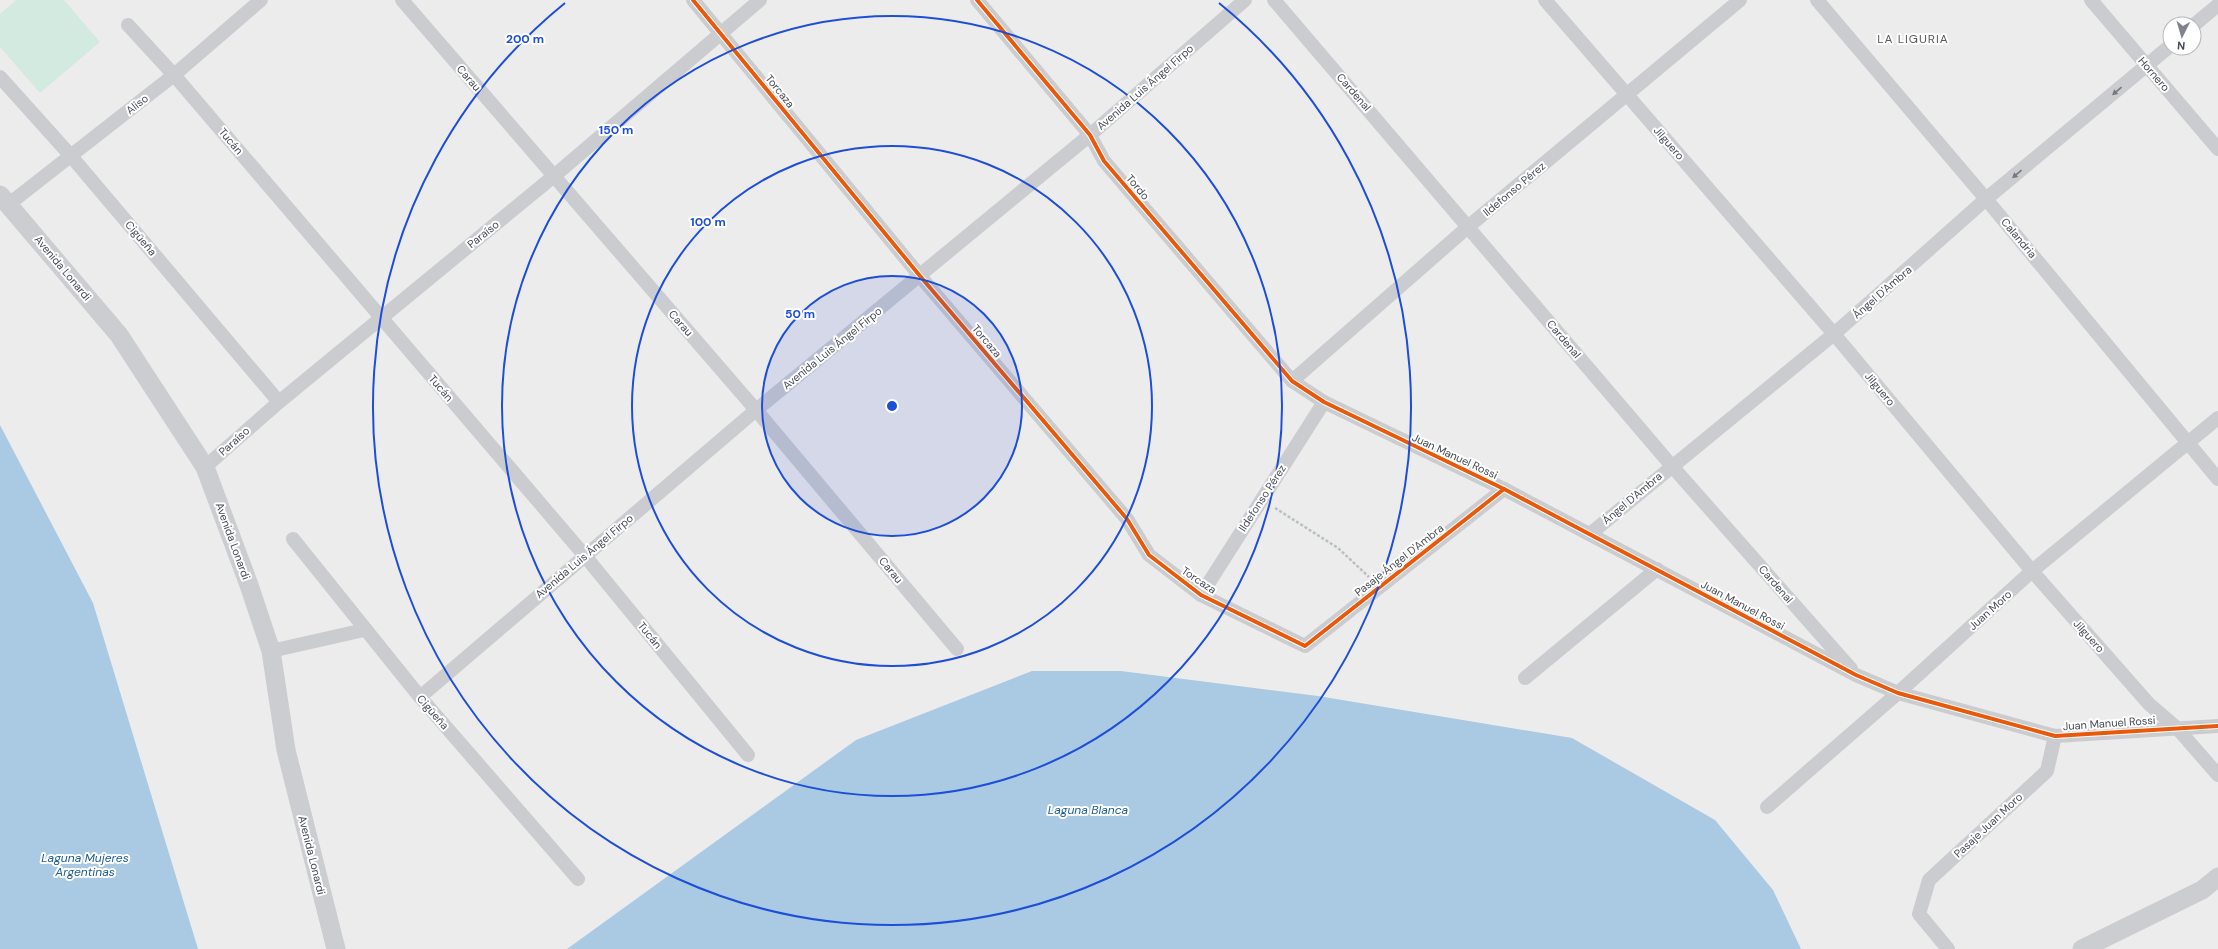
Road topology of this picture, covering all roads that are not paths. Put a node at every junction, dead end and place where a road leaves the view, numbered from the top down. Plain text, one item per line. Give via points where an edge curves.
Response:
1 (261, 0) edge
2 (402, 0) edge
3 (693, 0) edge
4 (760, 0) edge
5 (977, 0) edge
6 (1245, 0) edge
7 (1274, 0) edge
8 (1545, 0) edge
9 (1740, 0) edge
10 (1817, 0) edge
11 (2091, 0) edge
12 (2218, 5) edge
13 (2202, 18) edge
14 (128, 25) dead end
15 (721, 33) junction
16 (2162, 53) edge
17 (2147, 66) junction
18 (174, 75) junction
19 (0, 77) edge
20 (1626, 94) junction
21 (1090, 135) junction
22 (2218, 149) edge
23 (71, 156) junction
24 (554, 176) junction
25 (5, 199) edge
26 (1986, 199) junction
27 (1469, 226) junction
28 (920, 276) junction
29 (381, 318) junction
30 (1834, 334) junction
31 (1292, 381) junction
32 (279, 402) junction
33 (1324, 402) junction
34 (756, 410) junction
35 (2218, 418) edge
36 (2188, 443) junction
37 (1671, 465) junction
38 (205, 467) junction
39 (2218, 479) edge
40 (1504, 489) junction
41 (1590, 534) junction
42 (293, 540) dead end
43 (585, 556) junction
44 (1657, 569) junction
45 (2032, 571) junction
46 (1201, 595) junction
47 (364, 630) junction
48 (1305, 646) joint
49 (957, 649) dead end
50 (271, 651) junction
51 (1856, 675) junction
52 (1525, 678) dead end
53 (1898, 694) junction
54 (420, 697) junction
55 (2218, 726) edge
56 (2177, 728) junction
57 (2055, 736) junction
58 (748, 756) dead end
59 (2218, 775) edge
60 (1767, 807) dead end
61 (2218, 877) edge
62 (578, 880) dead end
63 (336, 949) edge
64 (1948, 949) edge
65 (2082, 949) edge

1 - 18 street, Aliso
2 - 24 street, Carau
3 - 15 street, Torcaza
4 - 15 street, Paraíso
5 - 21 street, Tordo
6 - 21 street, Avenida Luis Ángel Firpo
7 - 27 street, Cardenal
8 - 20 street, Jilguero
9 - 20 street, Ildefonso Pérez
10 - 26 street, Calandria
11 - 17 street, Hornero
12 - 13 street
14 - 18 street, Tucán
15 - 24 street, Paraíso
15 - 28 street, Torcaza
16 - 17 street, Ángel D'Ambra
17 - 22 street, Hornero
17 -> 26 street, Ángel D'Ambra
18 - 23 street, Aliso
18 - 29 street, Tucán
19 - 23 street, Cigüeña
20 - 27 street, Ildefonso Pérez
20 - 30 street, Jilguero
21 - 28 street, Avenida Luis Ángel Firpo
21 - 31 street, Tordo via 1104,161
23 - 25 street, Aliso
23 - 32 street, Cigüeña
24 - 29 street, Paraíso
24 - 34 street, Carau
25 - 38 street, Avenida Lonardi via 119,335
26 - 30 street, Ángel D'Ambra
26 - 36 street, Calandria
27 - 31 street, Ildefonso Pérez
27 - 37 street, Cardenal
28 - 34 street, Avenida Luis Ángel Firpo
28 - 46 street, Torcaza via 1126,519 1149,555
29 - 32 street, Paraíso
29 - 43 street, Tucán
30 - 37 street, Ángel D'Ambra
30 - 45 street, Jilguero
31 - 33 street, Juan Manuel Rossi
32 - 38 street, Paraíso
33 - 40 street, Juan Manuel Rossi
33 - 46 street, Ildefonso Pérez
34 - 43 street, Avenida Luis Ángel Firpo
34 - 49 street, Carau
35 - 36 street, Juan Moro
36 - 39 street, Calandria
36 - 45 street, Juan Moro
37 - 41 street, Ángel D'Ambra
37 - 51 street, Cardenal
38 - 50 street, Avenida Lonardi
40 - 41 street, Juan Manuel Rossi
40 - 48 street, Pasaje Ángel D'Ambra
41 - 44 street, Juan Manuel Rossi
42 - 47 street, Cigüeña
43 - 54 street, Avenida Luis Ángel Firpo
43 - 58 street, Tucán
44 - 51 street, Juan Manuel Rossi
44 - 52 street
45 - 53 street, Juan Moro
45 - 56 street, Jilguero via 2149,704
46 - 48 street, Torcaza
47 - 50 street
47 - 54 street, Cigüeña
50 - 63 street, Avenida Lonardi via 286,750
51 - 53 street, Juan Manuel Rossi
53 - 57 street, Juan Manuel Rossi
53 - 60 street, Juan Moro
54 - 62 street, Cigüeña
55 - 56 street, Juan Manuel Rossi
56 - 57 street, Juan Manuel Rossi
56 - 59 street, Jilguero
57 - 64 street, Pasaje Juan Moro via 2047,771 1929,880 1919,914
61 - 65 street via 2202,890

